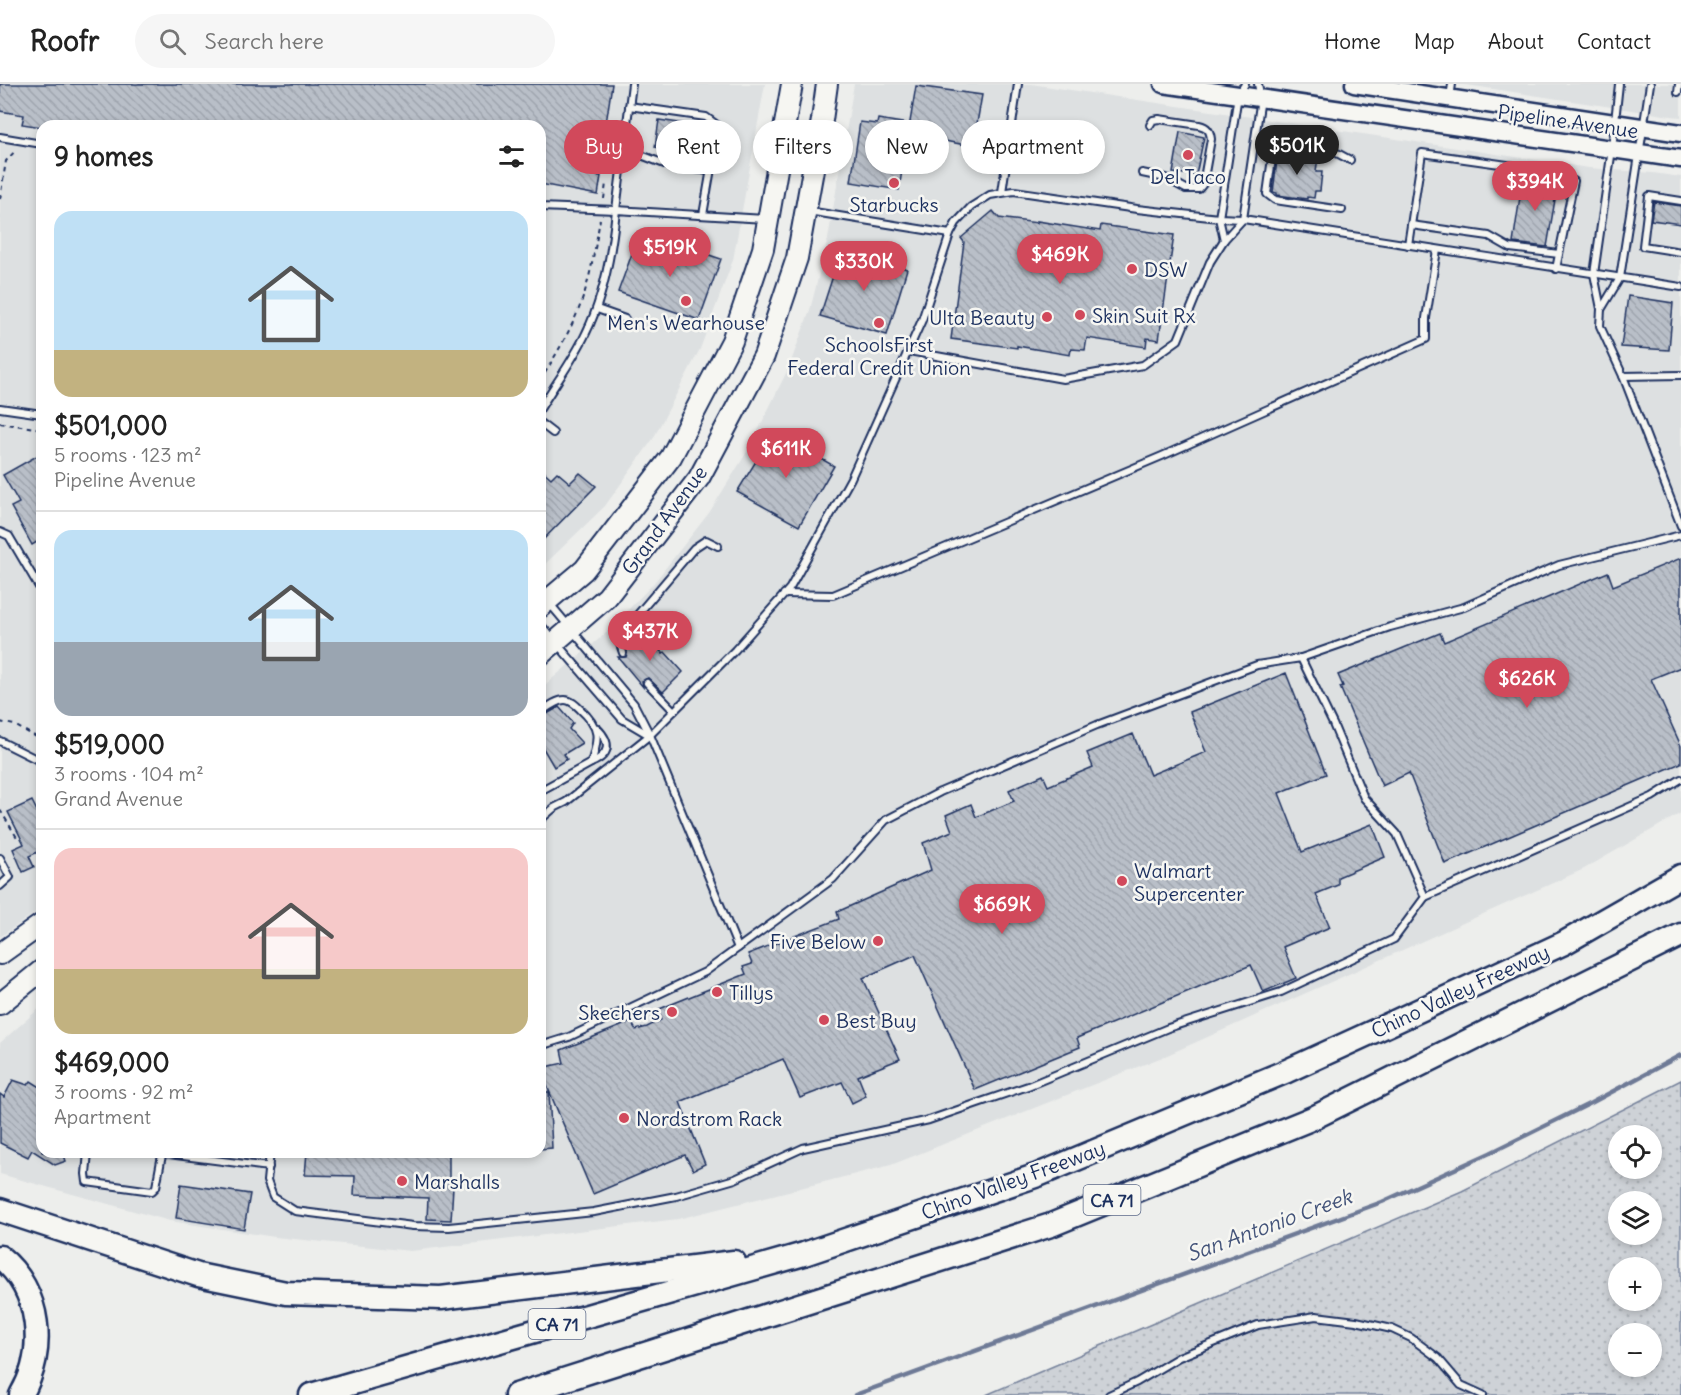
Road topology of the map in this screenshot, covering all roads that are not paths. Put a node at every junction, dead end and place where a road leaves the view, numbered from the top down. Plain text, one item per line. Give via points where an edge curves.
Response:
1 (632, 84) edge
2 (792, 84) edge
3 (827, 84) edge
4 (1018, 84) edge
5 (1163, 84) edge
6 (1354, 84) edge
7 (1619, 84) edge
8 (1650, 84) edge
9 (1679, 84) edge
10 (1242, 89) edge
11 (1259, 91) edge
12 (1451, 91) edge
13 (1678, 92) dead end
14 (629, 106) junction
15 (627, 120) edge
16 (712, 120) edge
17 (1614, 123) junction
18 (1445, 124) junction
19 (1150, 125) dead end
20 (1643, 127) junction
21 (1681, 133) edge
22 (0, 137) edge
23 (36, 143) edge
24 (1612, 148) junction
25 (1638, 152) junction
26 (1681, 159) edge
27 (1350, 160) dead end
28 (1142, 173) dead end
29 (621, 174) edge
30 (710, 174) edge
31 (1002, 192) junction
32 (1681, 201) edge
33 (546, 207) edge
34 (616, 210) junction
35 (1342, 210) dead end
36 (805, 211) junction
37 (703, 215) junction
38 (1220, 218) junction
39 (769, 219) junction
40 (1243, 219) junction
41 (1411, 225) junction
42 (950, 234) junction
43 (1224, 240) junction
44 (1407, 245) junction
45 (1437, 250) junction
46 (1681, 252) edge
47 (1559, 254) junction
48 (1556, 269) junction
49 (1594, 274) junction
50 (1620, 278) junction
51 (1681, 287) edge
52 (597, 309) junction
53 (1601, 309) junction
54 (625, 319) dead end
55 (909, 351) junction
56 (1681, 375) edge
57 (1623, 376) junction
58 (546, 399) edge
59 (0, 408) edge
60 (36, 413) edge
61 (546, 428) edge
62 (553, 433) dead end
63 (1681, 526) edge
64 (0, 532) edge
65 (1681, 535) edge
66 (718, 546) dead end
67 (36, 582) edge
68 (784, 594) junction
69 (546, 598) edge
70 (546, 603) edge
71 (571, 628) junction
72 (547, 649) edge
73 (623, 653) dead end
74 (1301, 658) junction
75 (647, 683) dead end
76 (546, 709) edge
77 (674, 711) junction
78 (596, 727) junction
79 (650, 735) junction
80 (0, 741) edge
81 (36, 759) edge
82 (591, 763) junction
83 (1681, 779) edge
84 (546, 788) edge
85 (546, 816) edge
86 (0, 858) edge
87 (1681, 876) edge
88 (0, 886) edge
89 (1425, 897) junction
90 (36, 928) edge
91 (1681, 935) edge
92 (738, 948) junction
93 (0, 954) edge
94 (36, 975) edge
95 (0, 1004) edge
96 (546, 1044) edge
97 (87, 1158) edge
98 (161, 1158) edge
99 (199, 1158) edge
100 (270, 1158) edge
101 (269, 1167) junction
102 (0, 1210) edge
103 (804, 1254) junction
104 (0, 1257) edge
105 (542, 1390) edge
106 (21, 1395) edge
107 (310, 1395) edge
108 (516, 1395) edge
109 (1109, 1395) edge
110 (1483, 1395) edge

1 - 14 lane
2 - 39 main road, Grand Avenue
3 - 36 main road, Grand Avenue
4 - 31 lane
5 - 10 main road, Pipeline Avenue
6 - 12 main road, Pipeline Avenue
7 - 17 lane
8 - 20 lane
9 - 13 lane
10 - 11 main road, Pipeline Avenue
10 - 38 lane
11 - 18 main road, Pipeline Avenue
11 - 40 lane
12 - 17 main road, Pipeline Avenue
12 - 18 main road
14 - 15 lane
14 - 16 lane
17 - 20 main road, Pipeline Avenue
17 - 24 lane
18 - 24 main road, Pipeline Avenue
19 - 28 lane via 1160,119 1199,125 1206,127 1211,139 1199,189 1186,189 1166,178
20 - 21 main road, Pipeline Avenue
20 - 25 lane
22 - 23 lane
24 - 25 main road, Pipeline Avenue
24 - 49 lane
25 - 26 main road, Pipeline Avenue
25 - 50 lane
27 - 35 lane via 1336,153 1287,144 1273,151 1267,194 1275,200
29 - 34 lane
30 - 37 lane
31 - 38 lane
31 - 42 lane via 971,207
32 - 46 lane via 1649,196 1643,246
33 - 34 lane
34 - 37 lane
34 - 52 lane
36 - 42 lane
36 - 71 main road, Grand Avenue via 797,258 764,356 699,478 607,597
37 - 39 lane
38 - 40 lane
38 - 43 lane
39 - 69 main road, Grand Avenue via 732,341 671,457 584,570
40 - 43 lane
40 - 44 lane
41 - 44 lane
41 - 47 lane via 1489,236 1510,248
41 - 47 lane via 1422,153 1550,171 1574,181
42 - 55 lane
43 - 55 lane via 1210,262 1178,340 1143,365 1063,379
44 - 45 lane
45 - 48 lane
45 - 68 lane via 1426,339 833,595
47 - 48 lane
48 - 49 lane
49 - 50 lane
49 - 53 lane
50 - 51 lane
50 - 53 lane
52 - 54 lane
52 - 58 lane
53 - 57 lane via 1600,326
55 - 68 lane via 852,478
56 - 57 lane
57 - 63 lane
59 - 60 lane
61 - 62 lane
64 - 67 lane via 9,536
65 - 74 lane via 1559,565 1464,607 1390,627
66 - 73 lane via 706,540 694,548 622,633 619,641
68 - 77 lane
70 - 71 lane
71 - 72 main road, Grand Avenue
71 - 79 lane via 634,704
72 - 79 lane via 622,719
74 - 89 lane via 1364,798 1397,834
74 - 92 lane via 1257,664 940,792 886,820 833,879
75 - 77 lane
76 - 78 lane via 556,702 572,702
77 - 79 lane
78 - 82 lane via 598,740
78 - 82 lane via 604,735 606,752
79 - 85 lane
79 - 92 lane
80 - 81 lane
82 - 84 lane
83 - 89 lane via 1652,797
86 - 88 lane via 10,877
87 - 103 highway, Chino Valley Freeway / CA 71 via 1563,943 1287,1071 1038,1175
89 - 101 lane via 1394,939 1281,992 1167,1028 968,1107 803,1148 735,1179 676,1196 594,1212 449,1227 413,1226 295,1211 273,1197 267,1180
90 - 93 main road
91 - 105 highway, CA 71 via 1313,1118 1051,1225
92 - 96 lane via 699,975
94 - 95 main road
97 - 98 lane via 87,1182 152,1191
99 - 101 lane
100 - 101 lane
102 - 103 highway via 198,1275 286,1293 441,1298
103 - 107 highway, Chino Valley Freeway / CA 71
104 - 106 highway via 26,1287 37,1326 36,1355
105 - 108 highway, CA 71
109 - 110 lane via 1179,1357 1257,1325 1316,1316 1392,1329 1438,1358 1461,1385

